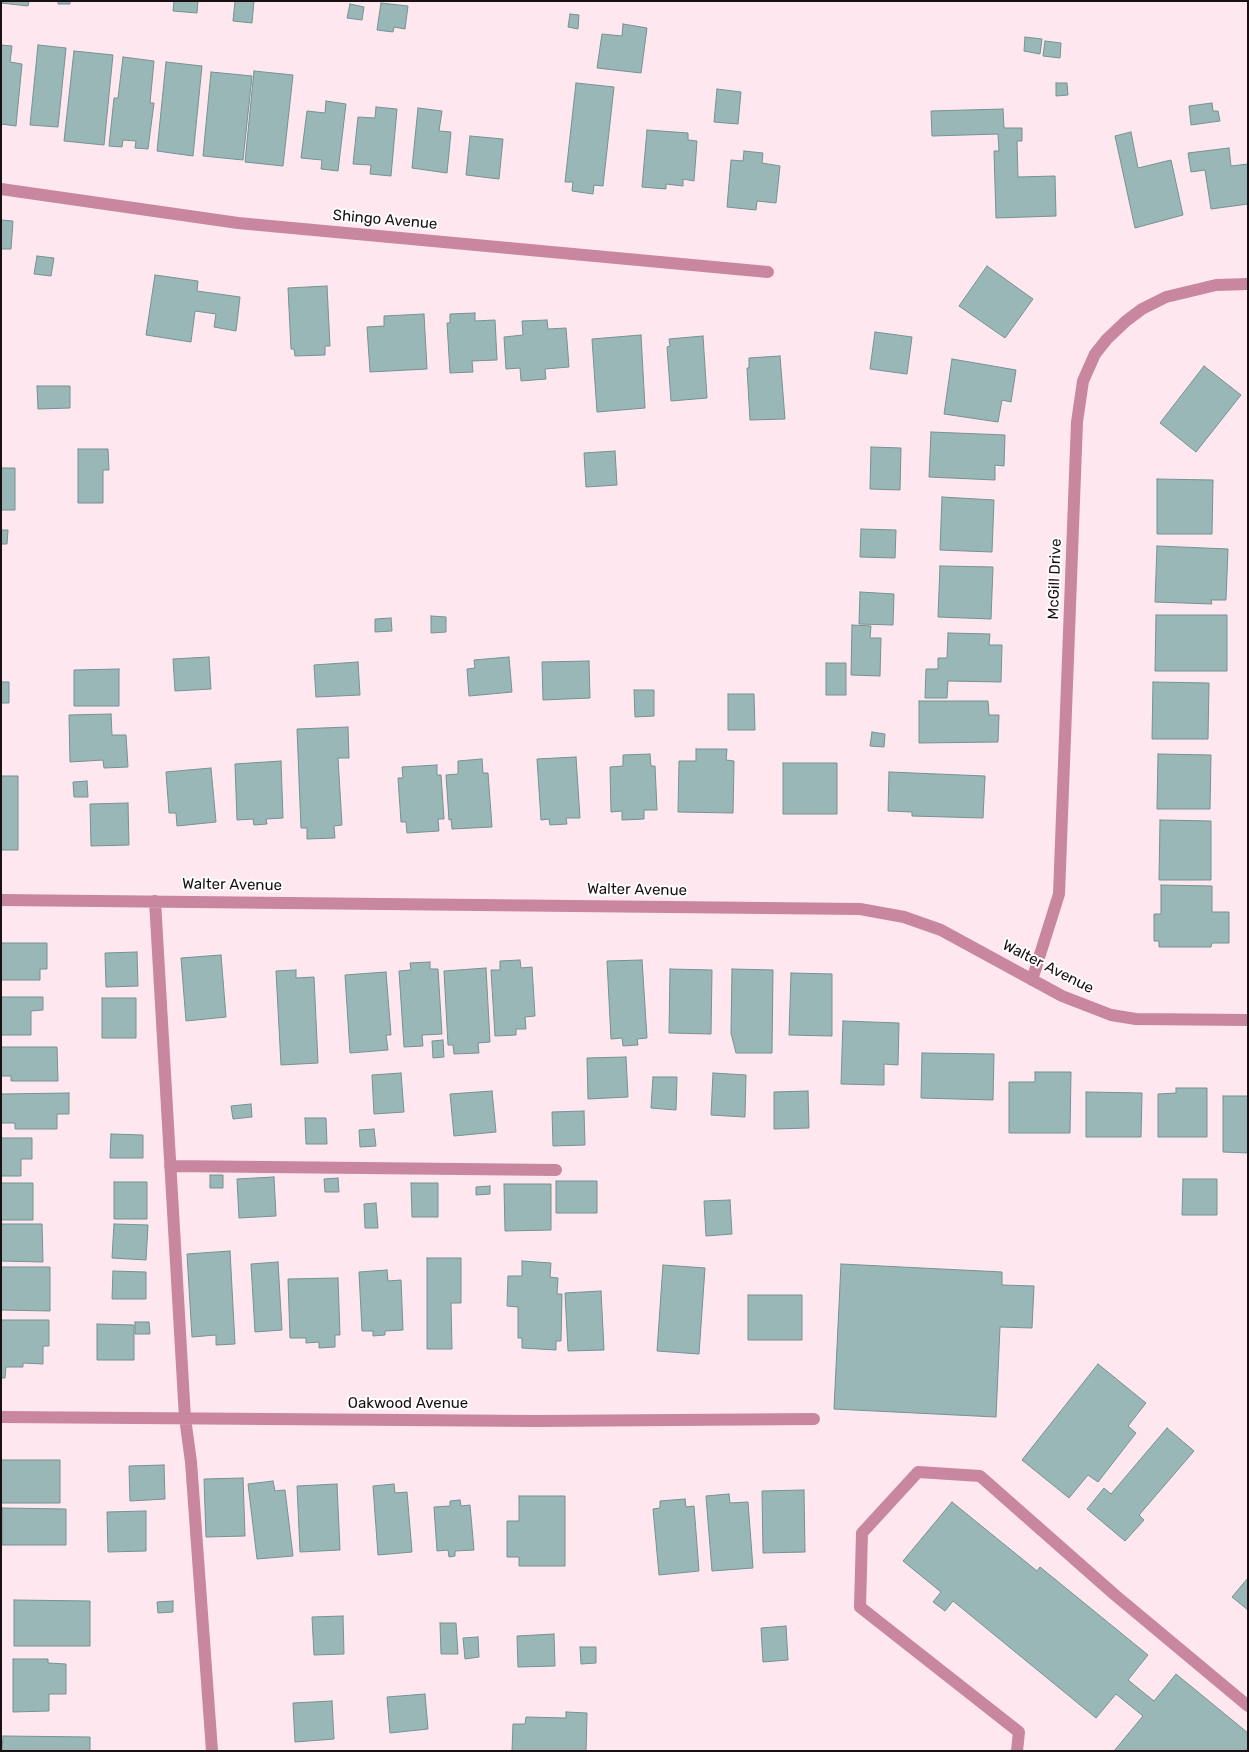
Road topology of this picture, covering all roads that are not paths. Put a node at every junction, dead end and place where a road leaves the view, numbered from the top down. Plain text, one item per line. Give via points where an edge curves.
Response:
1 (1, 189) edge
2 (768, 272) dead end
3 (1248, 284) edge
4 (1, 900) edge
5 (155, 900) junction
6 (1032, 980) junction
7 (1248, 1020) edge
8 (170, 1166) junction
9 (556, 1170) dead end
10 (1, 1417) edge
11 (185, 1418) junction
12 (814, 1419) dead end
13 (1248, 1706) edge
14 (212, 1751) edge
15 (1017, 1751) edge

1 - 2 street, Shingo Avenue via 238,223
3 - 6 street, McGill Drive via 1216,285 1166,297 1142,309 1107,339 1083,381 1077,432 1059,894
4 - 5 street, Walter Avenue
5 - 6 street, Walter Avenue via 860,909 904,917 941,930
5 - 8 street
6 - 7 street, Walter Avenue via 1111,1015 1136,1019
8 - 9 street
8 - 11 street
10 - 11 street, Oakwood Avenue
11 - 12 street, Oakwood Avenue
11 - 14 street via 194,1498
13 - 15 street via 980,1476 918,1472 862,1533 860,1607 1020,1732

